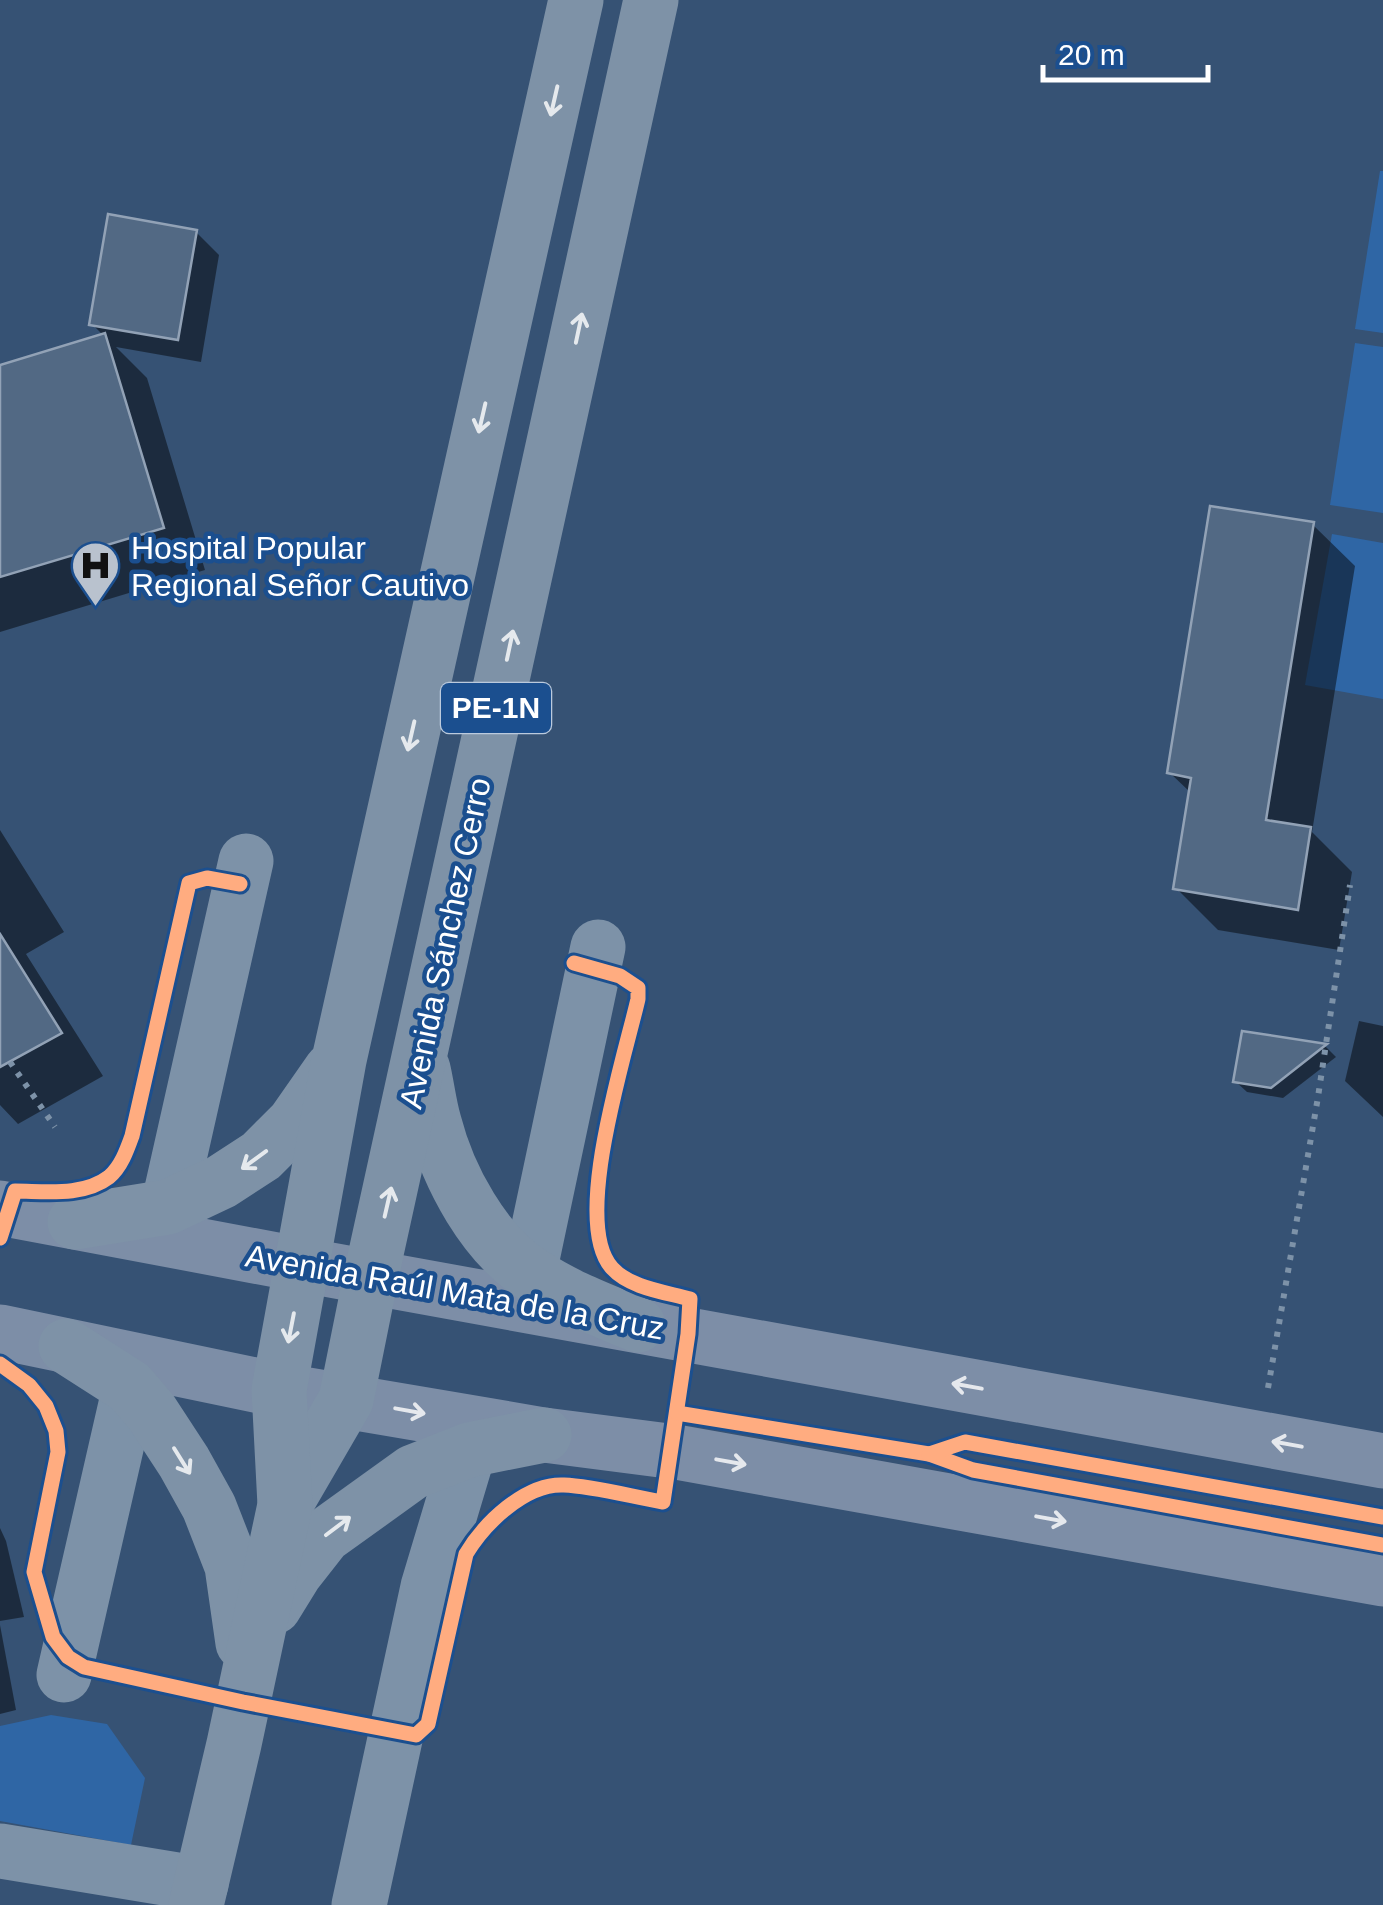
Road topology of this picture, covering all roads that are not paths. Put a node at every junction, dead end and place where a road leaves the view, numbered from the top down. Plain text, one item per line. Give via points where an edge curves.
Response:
1 (575, 2) edge
2 (653, 5) edge
3 (246, 861) dead end
4 (598, 947) dead end
5 (421, 1055) junction
6 (339, 1060) junction
7 (168, 1207) junction
8 (0, 1208) edge
9 (75, 1222) junction
10 (303, 1265) junction
11 (529, 1273) junction
12 (371, 1276) junction
13 (638, 1325) junction
14 (0, 1332) edge
15 (66, 1346) junction
16 (130, 1387) junction
17 (279, 1390) junction
18 (346, 1400) junction
19 (544, 1435) junction
20 (469, 1450) junction
21 (1383, 1461) edge
22 (285, 1505) junction
23 (1383, 1579) edge
24 (254, 1654) junction
25 (64, 1674) dead end
26 (0, 1850) edge
27 (199, 1894) edge
28 (359, 1905) edge

1 -> 6 highway, Avenida Sánchez Cerro / PE-1N
5 -> 2 highway, Avenida Sánchez Cerro / PE-1N
3 - 7 lane
4 - 11 lane
5 - 11 highway via 434,1122 467,1200 495,1242
12 -> 5 highway, Avenida Sánchez Cerro / PE-1N
6 -> 7 highway via 261,1156
6 - 10 highway, Avenida Sánchez Cerro / PE-1N
7 - 9 highway
8 - 9 main road, Avenida Raúl Mata de la Cruz
9 - 10 main road, Avenida Raúl Mata de la Cruz
10 - 12 main road, Avenida Raúl Mata de la Cruz
10 -> 17 highway, Avenida Sánchez Cerro / PE-1N
11 - 13 highway
12 - 13 main road, Avenida Raúl Mata de la Cruz
12 - 18 highway, Avenida Sánchez Cerro / PE-1N
21 -> 13 main road, Avenida Raúl Mata de la Cruz
14 - 15 main road
15 - 16 highway
15 - 17 main road
16 -> 24 highway via 209,1507
16 - 25 lane
17 - 18 main road
17 - 22 highway, Avenida Sánchez Cerro / PE-1N
18 -> 19 main road
18 - 22 highway, Avenida Sánchez Cerro / PE-1N
19 - 20 highway
19 -> 23 main road via 676,1452
24 -> 20 highway via 295,1573 324,1536 414,1472
20 - 28 lane via 428,1587
22 - 24 highway, Avenida Sánchez Cerro / PE-1N
24 - 27 highway, Avenida Sánchez Cerro / PE-1N
26 - 27 lane

